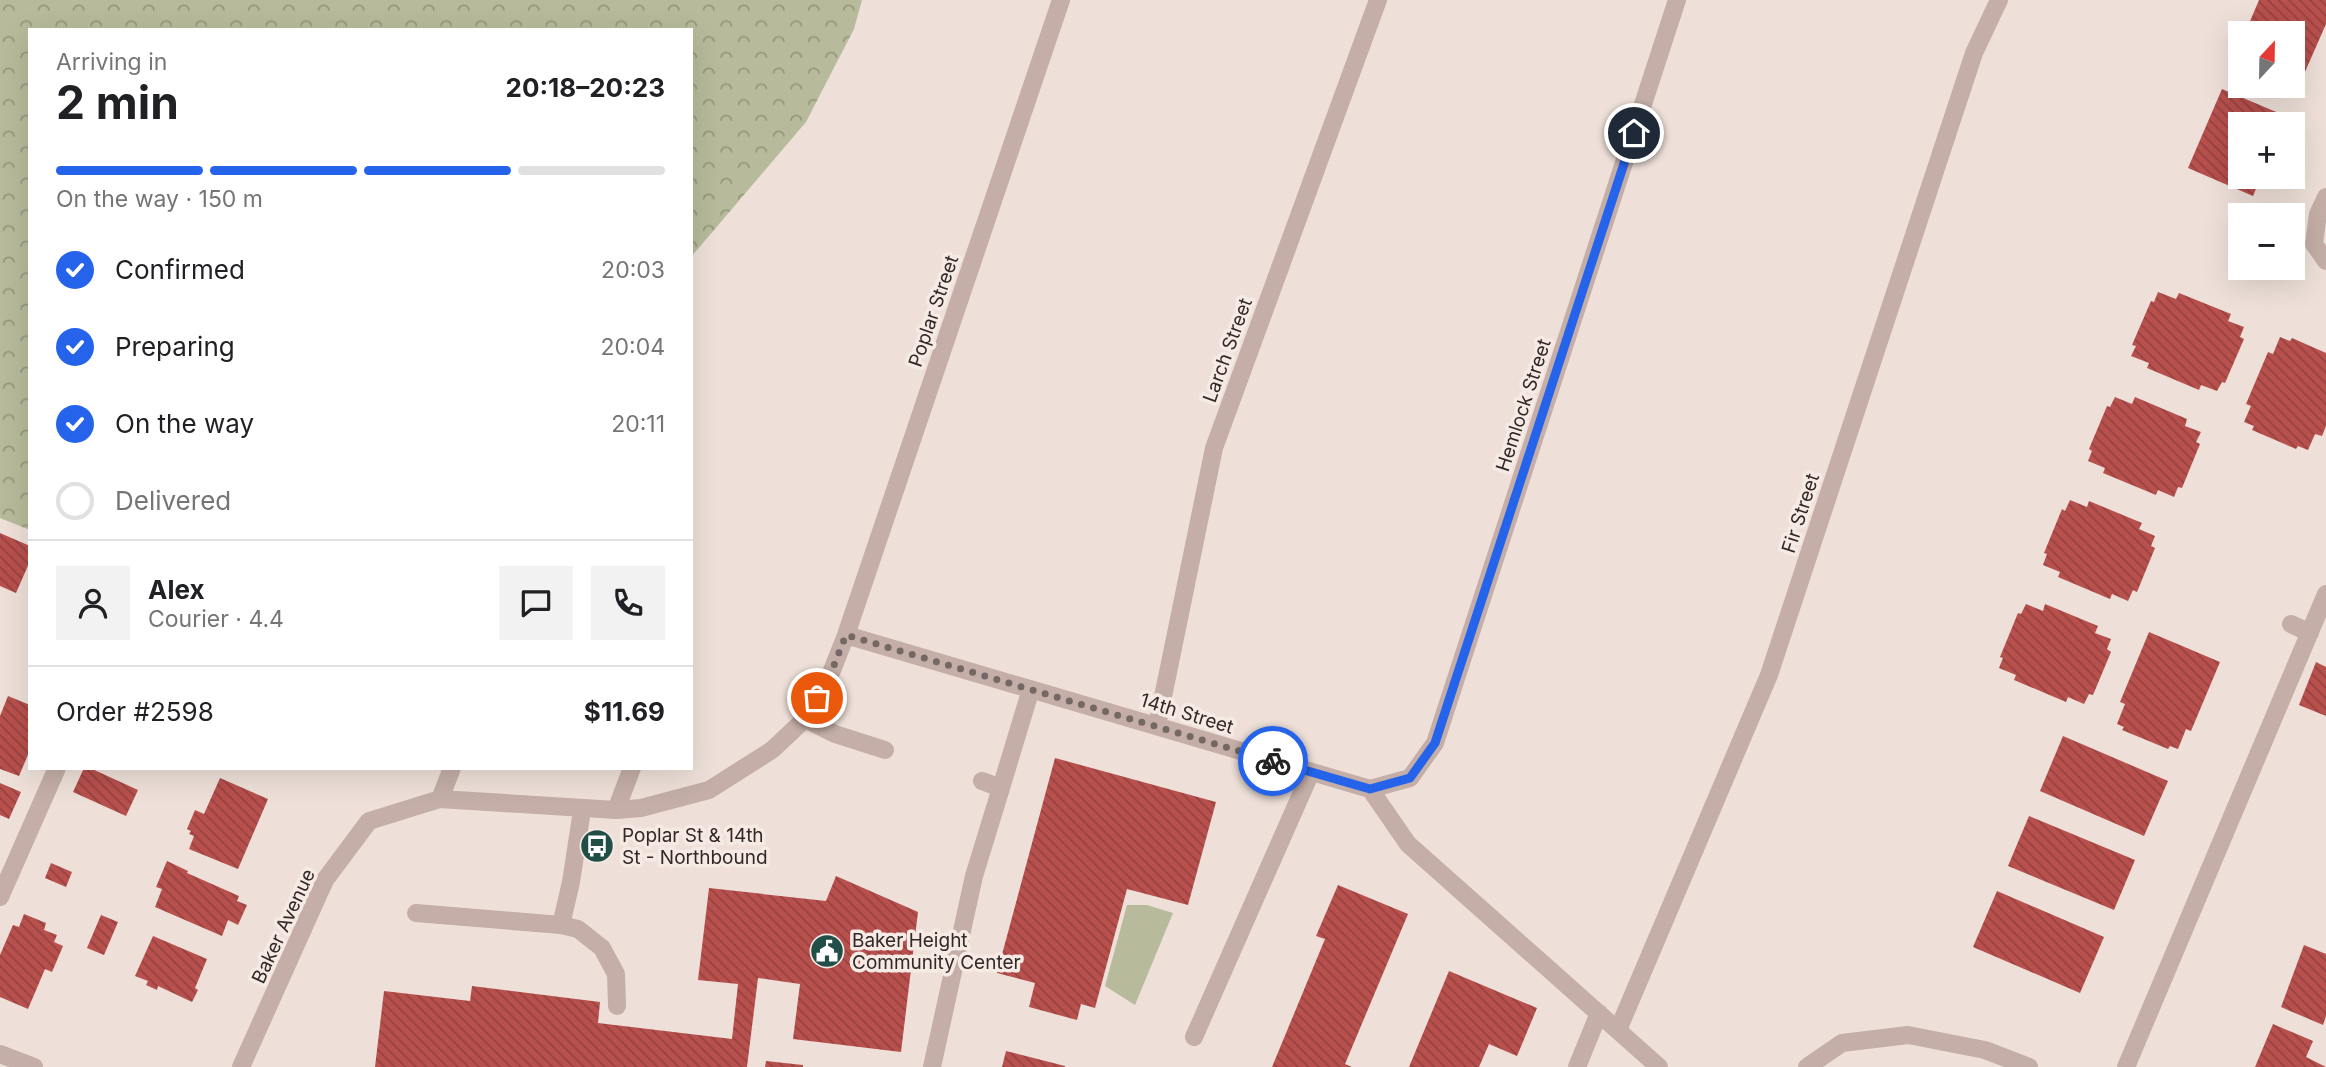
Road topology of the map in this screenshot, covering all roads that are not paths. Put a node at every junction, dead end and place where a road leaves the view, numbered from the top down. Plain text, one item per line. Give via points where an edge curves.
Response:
1 (1061, 0) edge
2 (1378, 0) edge
3 (1677, 0) edge
4 (1998, 0) edge
5 (2326, 197) edge
6 (2326, 261) edge
7 (2326, 594) edge
8 (2291, 624) dead end
9 (2310, 633) junction
10 (846, 635) junction
11 (1031, 689) junction
12 (805, 719) junction
13 (1157, 726) junction
14 (885, 750) dead end
15 (56, 770) edge
16 (451, 770) edge
17 (631, 770) edge
18 (1311, 772) junction
19 (982, 781) dead end
20 (1001, 788) junction
21 (1370, 789) junction
22 (440, 799) junction
23 (582, 810) junction
24 (615, 810) junction
25 (0, 897) edge
26 (416, 913) dead end
27 (561, 925) junction
28 (617, 1006) dead end
29 (1599, 1013) junction
30 (1618, 1030) junction
31 (1194, 1037) dead end
32 (0, 1054) edge
33 (34, 1067) edge
34 (242, 1067) edge
35 (932, 1067) edge
36 (1577, 1067) edge
37 (1659, 1067) edge
38 (1807, 1067) edge
39 (2029, 1067) edge
40 (2126, 1067) edge

1 - 10 street, Poplar Street
2 - 13 street, Larch Street via 1214,448
3 - 21 street, Hemlock Street via 1435,743 1410,778
4 - 30 street, Fir Street via 1973,53 1769,675
5 - 6 street via 2314,243
7 - 9 street
8 - 9 street
9 - 40 street
10 - 11 street, 14th Street
10 - 12 street, Baker Avenue via 829,678
11 - 13 street, 14th Street
11 - 20 street
12 - 14 street
12 - 24 street, Baker Avenue via 772,750 709,790
13 - 18 street, 14th Street
15 - 25 street
16 - 22 street
17 - 24 street
18 - 21 street, 14th Street
18 - 31 street
19 - 20 street
20 - 35 street via 974,876
21 - 29 street via 1408,844
22 - 23 street, Baker Avenue
22 - 34 street, Baker Avenue via 369,821 325,880
23 - 24 street, Baker Avenue
23 - 27 street
26 - 27 street
27 - 28 street via 578,929 602,948 616,974
29 - 30 street
29 - 36 street
30 - 37 street
32 - 33 street
38 - 39 street via 1842,1042 1908,1035 1985,1050

